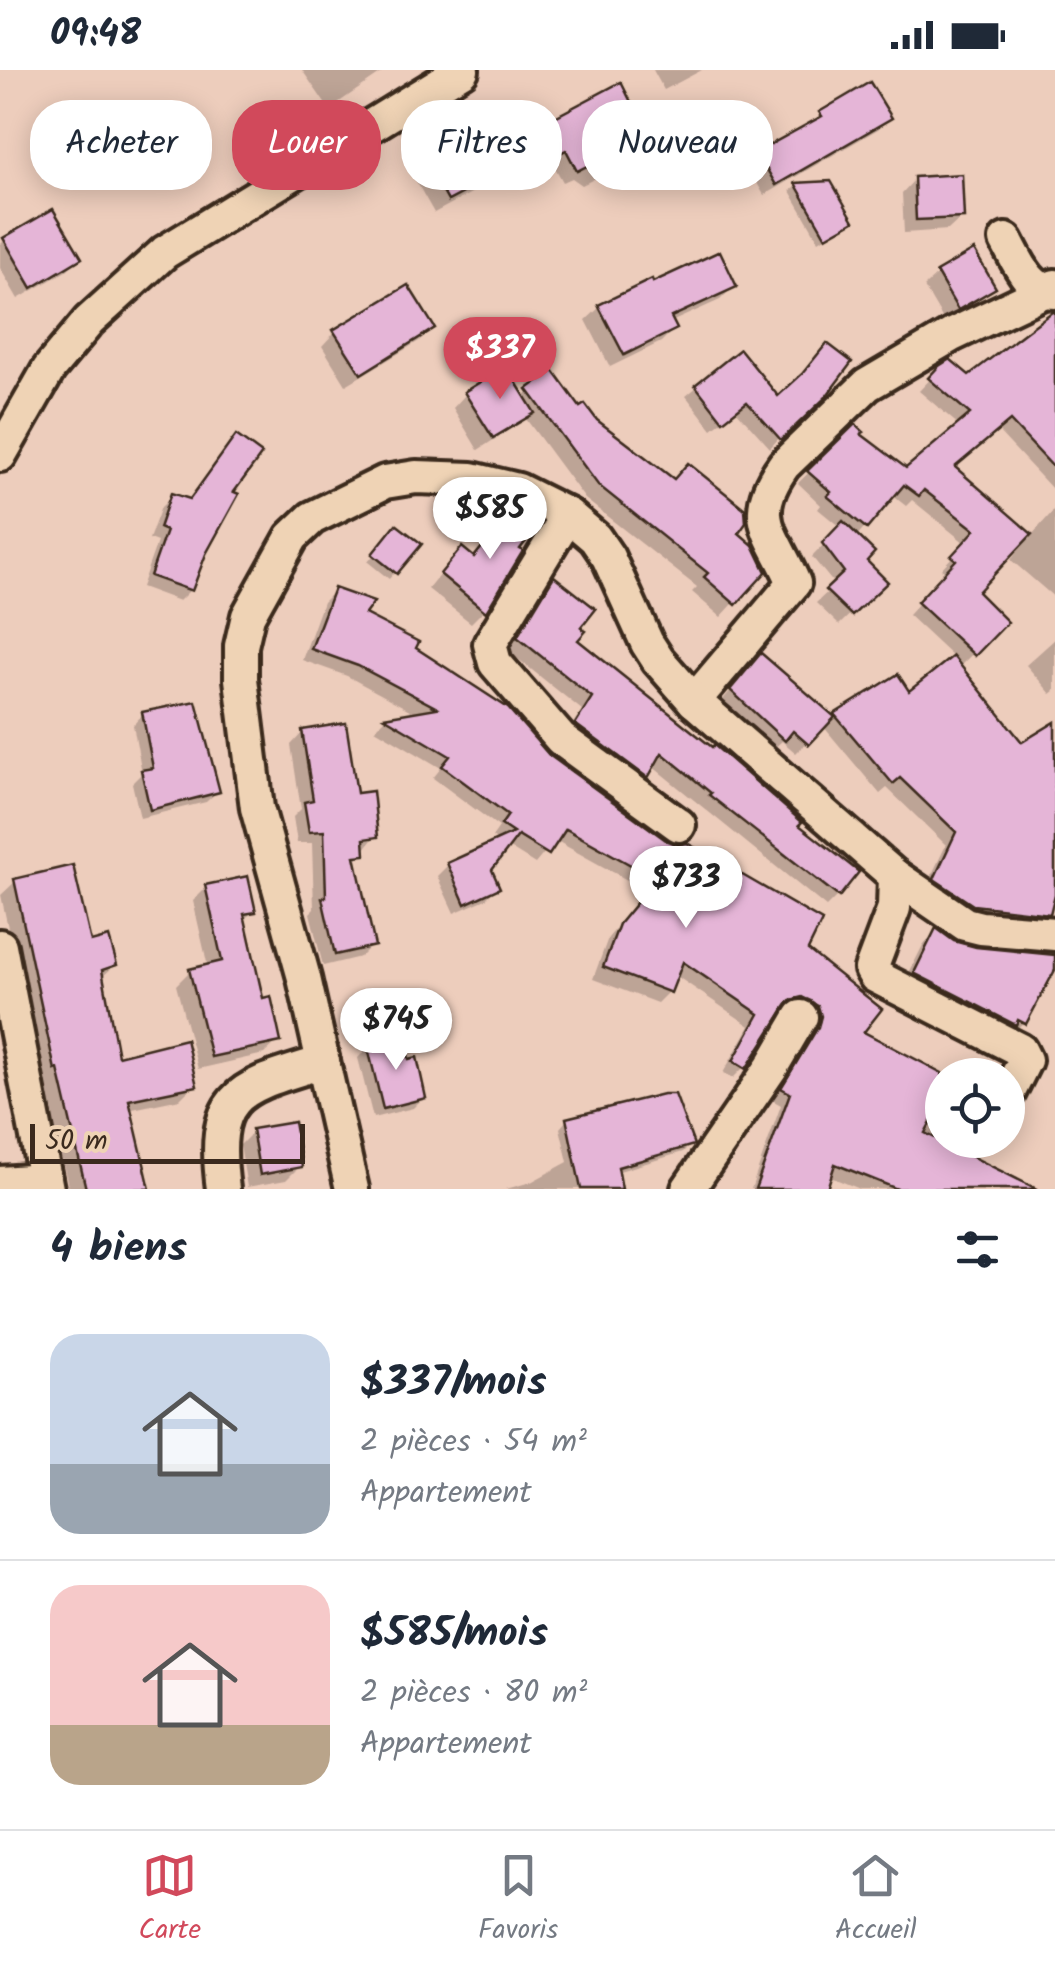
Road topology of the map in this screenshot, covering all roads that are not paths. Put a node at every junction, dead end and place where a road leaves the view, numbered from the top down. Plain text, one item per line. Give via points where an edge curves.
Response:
1 (462, 70) edge
2 (1006, 240) dead end
3 (1052, 290) edge
4 (0, 455) edge
5 (568, 515) junction
6 (694, 701) junction
7 (679, 825) dead end
8 (895, 876) junction
9 (1055, 934) edge
10 (0, 946) edge
11 (801, 1017) dead end
12 (1024, 1058) edge
13 (323, 1062) junction
14 (0, 1183) edge
15 (46, 1185) edge
16 (223, 1189) edge
17 (352, 1189) edge
18 (688, 1189) edge

1 - 4 street via 164,252 48,369
2 - 3 street via 1030,282
3 - 6 street via 952,335 867,385 784,465 763,513 794,583
5 - 6 street via 608,557 647,642
5 - 7 street via 490,644 491,653 561,740
5 - 13 street via 518,490 472,479 386,482 312,518 292,536 248,616 241,679 257,808
6 - 8 street
8 - 9 street via 965,924
8 - 12 street via 894,908 874,976 1020,1050
10 - 15 street
11 - 18 street
13 - 16 street via 244,1089 222,1120 217,1146
13 - 17 street
14 - 15 street

